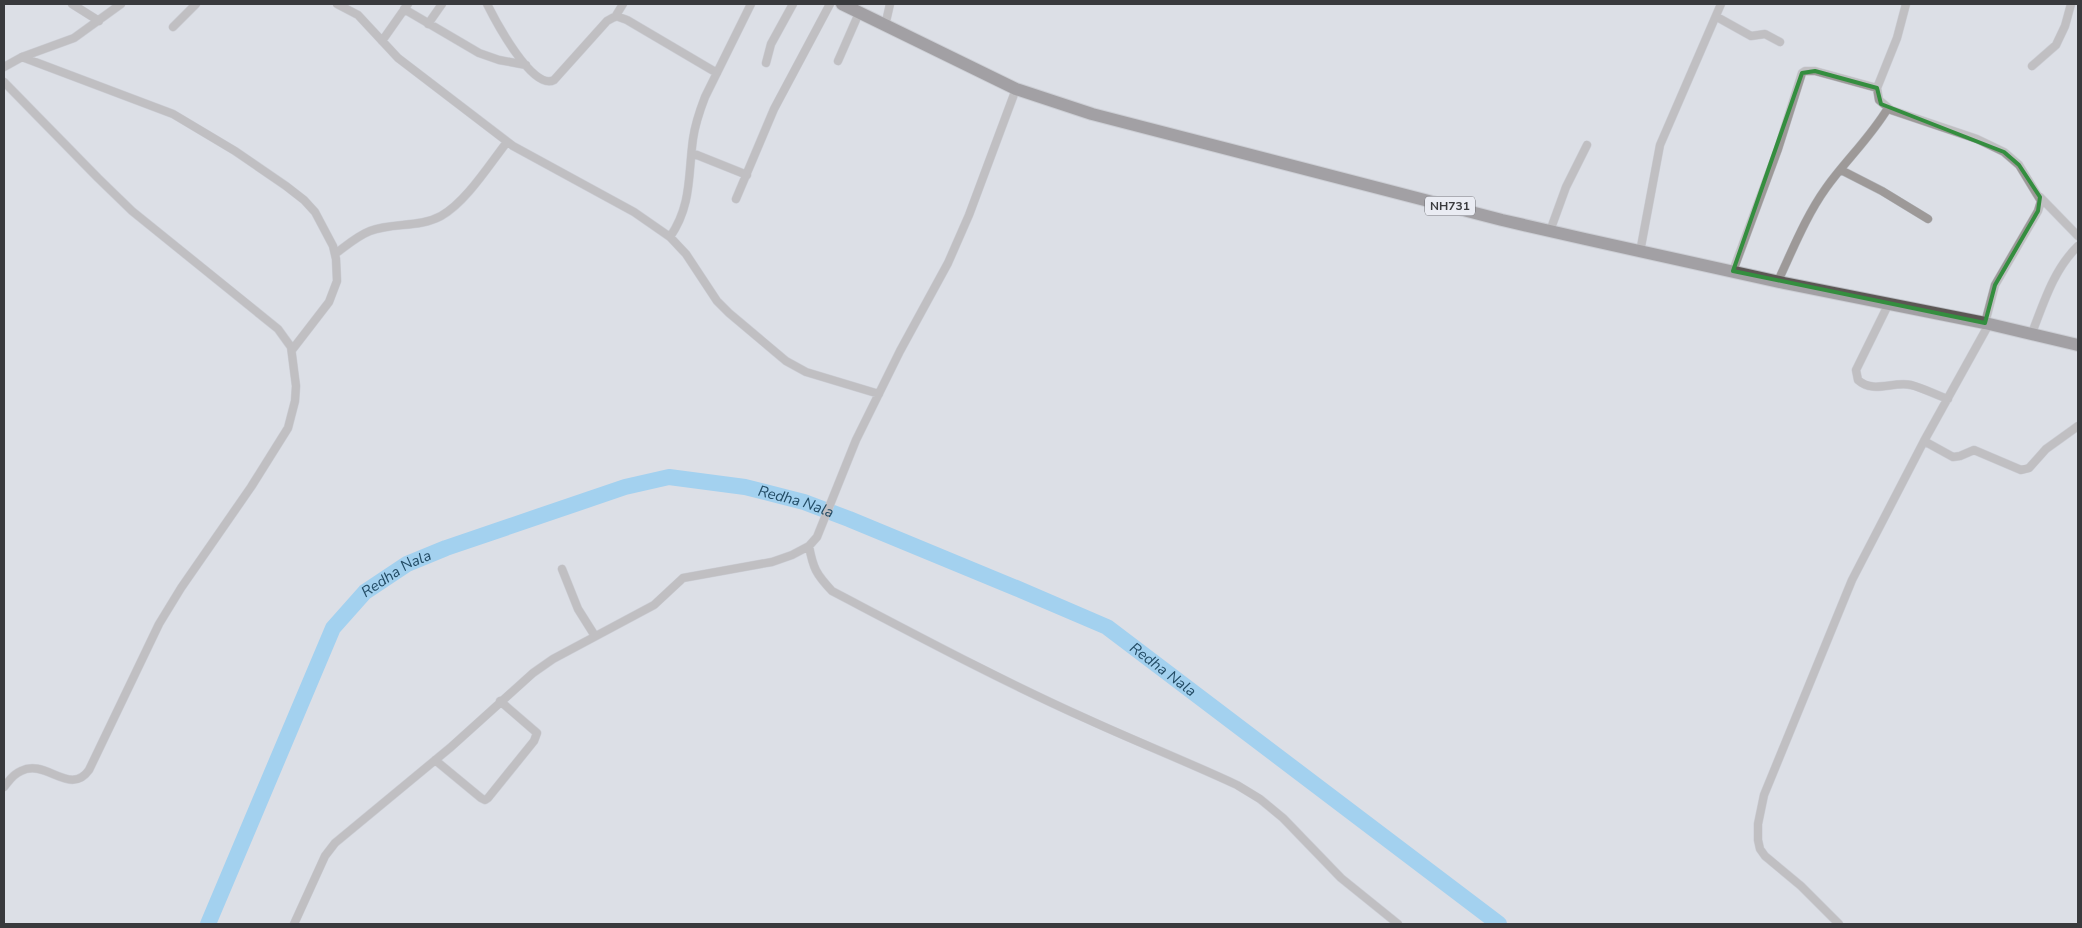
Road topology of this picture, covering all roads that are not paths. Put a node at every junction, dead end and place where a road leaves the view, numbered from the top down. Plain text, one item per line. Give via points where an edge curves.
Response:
1 (72, 4) edge
2 (121, 4) edge
3 (196, 4) edge
4 (337, 4) edge
5 (442, 4) edge
6 (488, 4) edge
7 (623, 4) edge
8 (750, 4) edge
9 (793, 4) edge
10 (830, 4) edge
11 (842, 4) edge
12 (890, 4) edge
13 (1721, 4) edge
14 (1906, 4) edge
15 (2071, 4) edge
16 (351, 6) edge
17 (406, 6) edge
18 (859, 13) junction
19 (1717, 16) junction
20 (614, 17) junction
21 (98, 21) junction
22 (428, 24) junction
23 (885, 26) junction
24 (173, 28) dead end
25 (382, 41) junction
26 (1780, 42) dead end
27 (22, 57) junction
28 (838, 62) dead end
29 (766, 63) dead end
30 (526, 65) junction
31 (2032, 66) dead end
32 (4, 67) edge
33 (717, 73) junction
34 (4, 82) edge
35 (1877, 88) junction
36 (1016, 89) junction
37 (1888, 108) junction
38 (507, 142) junction
39 (1587, 145) dead end
40 (692, 154) junction
41 (1841, 170) junction
42 (747, 175) junction
43 (2040, 197) junction
44 (736, 199) dead end
45 (1928, 219) dead end
46 (1550, 231) junction
47 (670, 236) junction
48 (2078, 236) edge
49 (2078, 246) edge
50 (1640, 252) junction
51 (335, 254) junction
52 (1733, 272) junction
53 (1778, 281) junction
54 (1890, 303) junction
55 (1987, 324) junction
56 (2032, 333) junction
57 (2078, 345) edge
58 (292, 350) junction
59 (879, 394) junction
60 (1948, 399) junction
61 (2078, 426) edge
62 (1924, 441) junction
63 (809, 546) junction
64 (562, 569) dead end
65 (595, 636) junction
66 (500, 701) junction
67 (435, 760) junction
68 (4, 787) edge
69 (1392, 923) edge
70 (294, 924) edge
71 (1839, 924) edge

1 - 21 street
2 - 21 street
3 - 24 street
4 - 16 street
5 - 22 street
6 - 30 street
7 - 20 street
8 - 33 street
9 - 29 street via 771,44
10 - 42 street via 774,109
11 - 18 highway, NH731
12 - 23 street
13 - 19 street
14 - 35 street
15 - 31 street via 2056,45
16 - 25 street
17 - 22 street
17 - 25 street
18 - 23 highway, NH731
18 - 28 street
19 - 26 street via 1751,36 1765,34
19 - 50 street via 1660,145
20 - 30 street via 554,80 541,81
20 - 33 street via 622,17
21 - 27 street via 74,38
22 - 30 street via 479,53
23 - 36 highway, NH731
25 - 38 street via 409,67
27 - 32 street
27 - 51 street via 193,124 304,200 323,225
33 - 40 street via 699,112
34 - 58 street via 132,211 278,329
35 - 37 street via 1878,100
35 - 52 street via 1815,71 1802,73
36 - 46 highway, NH731 via 1064,107
36 - 59 street via 948,263
37 - 41 street
37 - 43 street via 1977,139 2004,152 2019,165
38 - 47 street via 634,212
38 - 51 street via 461,200 440,216 370,231
39 - 46 street via 1566,187
40 - 42 street
40 - 47 street via 683,213
41 - 45 street
41 - 53 street via 1811,211
42 - 44 street
43 - 48 street
43 - 55 street via 2041,206 1995,285
46 - 50 highway, NH731
47 - 59 street via 717,301 780,357 800,369
49 - 56 street via 2058,272
50 - 52 highway, NH731
51 - 58 street via 337,281 329,302
52 - 53 highway, NH731
53 - 54 highway, NH731
54 - 55 highway, NH731
54 - 60 street via 1856,370 1858,380 1869,387 1910,385
55 - 56 highway, NH731
55 - 60 street
56 - 57 highway, NH731
58 - 68 street via 296,386 288,428 159,624 89,770 78,780 71,781 43,769 22,769
59 - 63 street via 856,440 817,537
60 - 62 street
61 - 62 street via 2046,449 2028,468 2021,470 1974,450 1953,457
62 - 71 street via 1852,580 1761,808 1758,840 1765,856
63 - 65 street via 772,562 683,578 654,605
63 - 69 street via 813,567 832,590 1046,700 1214,774 1260,799
64 - 65 street via 578,609
65 - 66 street via 553,659
66 - 67 street
66 - 67 street via 537,733 488,798 481,798
67 - 70 street via 335,843 325,856

